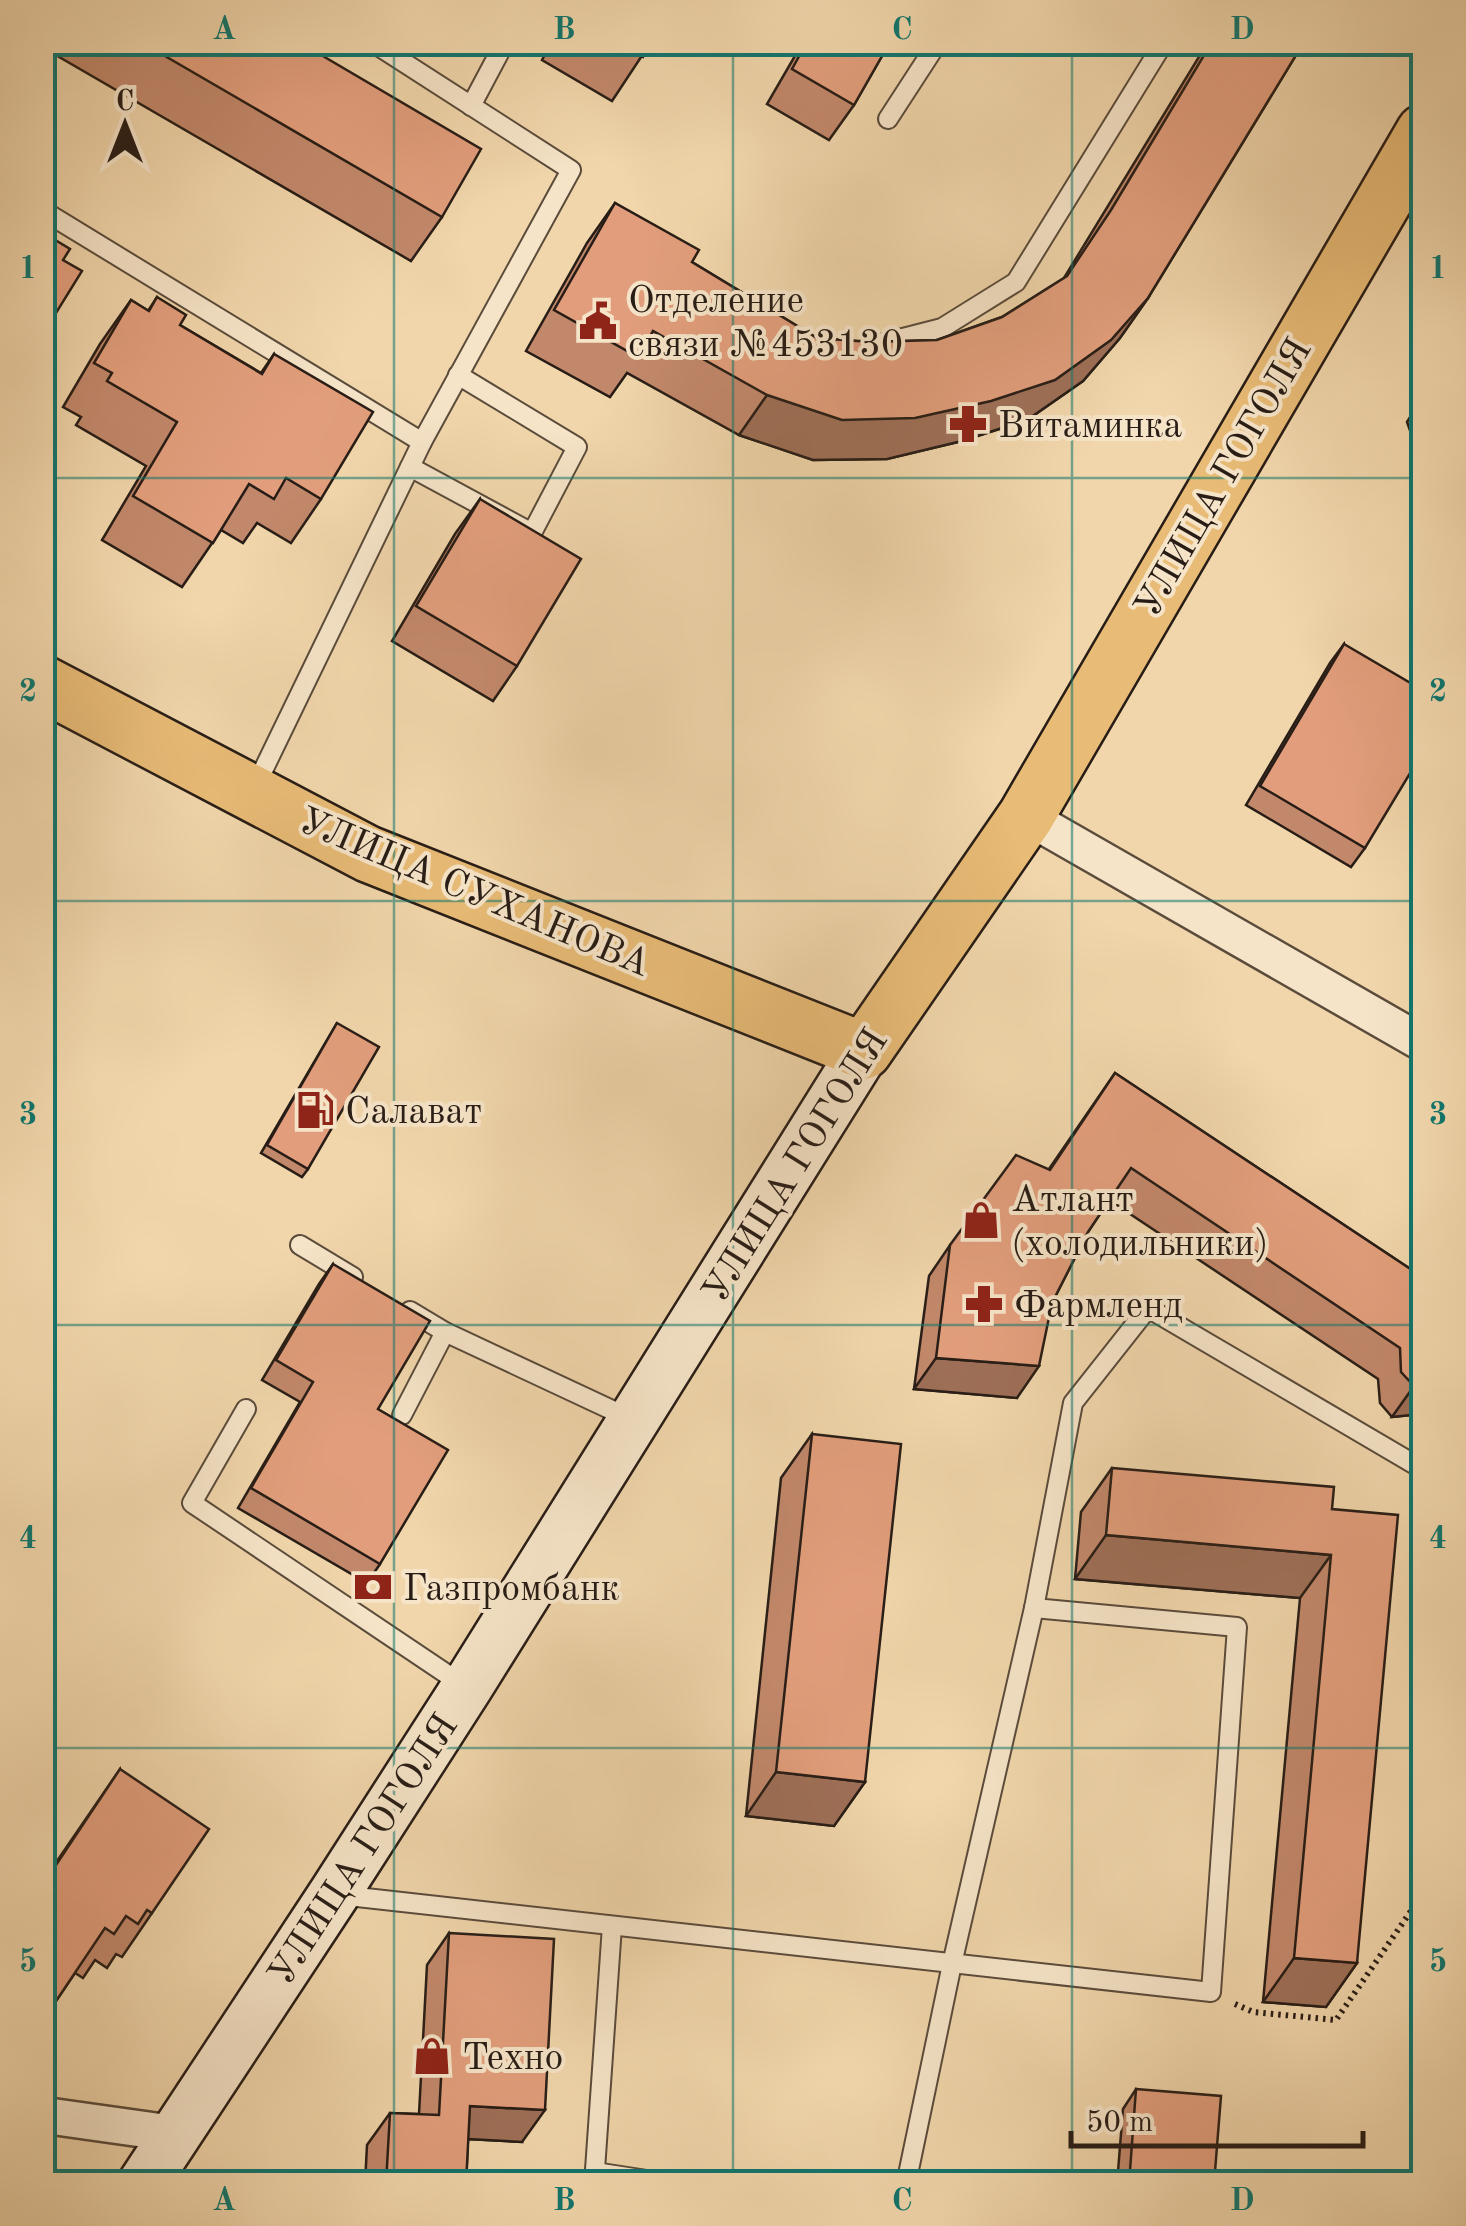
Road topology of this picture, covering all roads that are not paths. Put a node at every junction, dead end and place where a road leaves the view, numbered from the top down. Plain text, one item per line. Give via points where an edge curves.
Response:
1 (372, 42) edge
2 (506, 42) edge
3 (938, 42) edge
4 (1164, 42) edge
5 (471, 106) junction
6 (888, 118) dead end
7 (1424, 132) edge
8 (42, 210) edge
9 (849, 344) edge
10 (458, 375) junction
11 (422, 442) junction
12 (410, 466) junction
13 (42, 683) edge
14 (252, 793) junction
15 (1026, 816) junction
16 (1424, 1044) edge
17 (864, 1051) junction
18 (300, 1245) dead end
19 (365, 1284) edge
20 (397, 1303) edge
21 (445, 1332) junction
22 (246, 1409) dead end
23 (402, 1414) dead end
24 (634, 1420) junction
25 (1424, 1470) edge
26 (1034, 1608) junction
27 (466, 1687) junction
28 (334, 1894) junction
29 (612, 1926) junction
30 (952, 1964) junction
31 (42, 2115) edge
32 (177, 2134) junction
33 (594, 2178) edge
34 (143, 2184) edge
35 (673, 2184) edge
36 (906, 2184) edge

1 - 5 lane
2 - 5 lane
3 - 6 lane
4 - 9 lane via 1016,282 942,328 865,347
5 - 10 lane via 571,170
7 - 15 main road, УЛИЦА ГОГОЛЯ
8 - 11 lane
10 - 11 lane
10 - 12 lane via 577,447 532,533
11 - 12 lane
12 - 14 lane
13 - 14 main road, УЛИЦА СУХАНОВА
14 - 17 main road, УЛИЦА СУХАНОВА via 368,854
15 - 16 street
15 - 17 main road, УЛИЦА ГОГОЛЯ
17 - 24 street, УЛИЦА ГОГОЛЯ
18 - 19 lane
20 - 21 lane
21 - 23 lane
21 - 24 lane
22 - 27 lane via 192,1503
24 - 27 street, УЛИЦА ГОГОЛЯ
25 - 26 lane via 1148,1308 1074,1404
26 - 30 lane
26 - 30 lane via 1237,1627 1211,1992
27 - 28 street, УЛИЦА ГОГОЛЯ
28 - 29 lane
28 - 32 street, УЛИЦА ГОГОЛЯ
29 - 30 lane
29 - 33 lane
30 - 36 lane
31 - 32 street
32 - 34 street, УЛИЦА ГОГОЛЯ
33 - 35 lane

